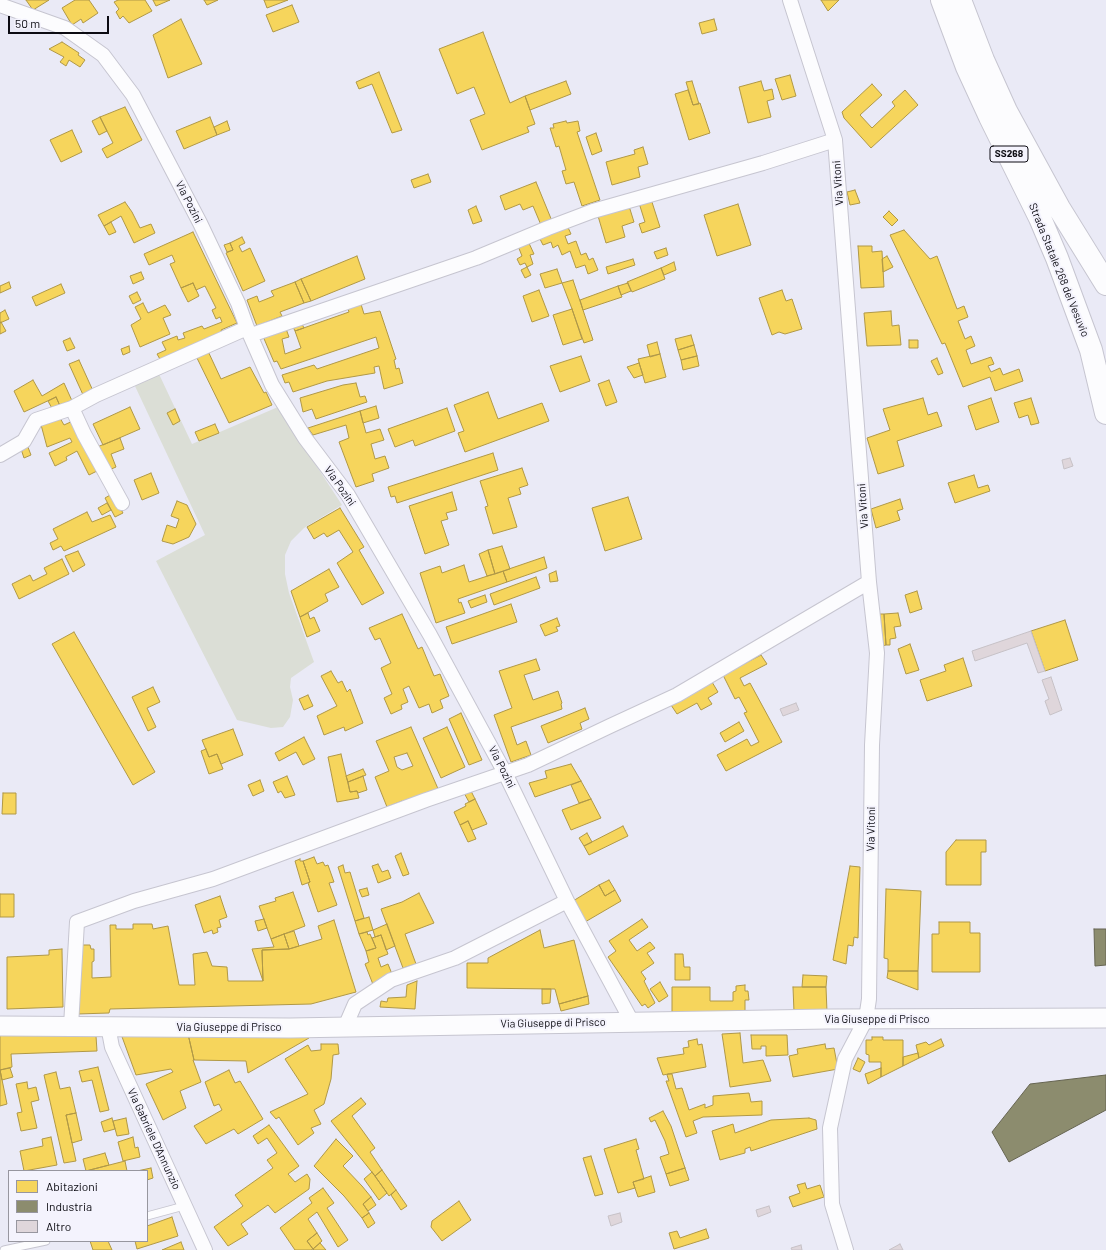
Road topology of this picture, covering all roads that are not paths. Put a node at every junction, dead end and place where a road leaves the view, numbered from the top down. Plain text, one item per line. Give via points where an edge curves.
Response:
1 (790, 0) edge
2 (942, 0) edge
3 (960, 0) edge
4 (0, 4) edge
5 (834, 140) junction
6 (1106, 284) edge
7 (249, 331) junction
8 (72, 408) junction
9 (1106, 413) edge
10 (0, 455) edge
11 (122, 504) dead end
12 (869, 582) junction
13 (505, 773) junction
14 (566, 901) junction
15 (1106, 1018) edge
16 (866, 1019) junction
17 (632, 1022) junction
18 (0, 1026) edge
19 (71, 1026) junction
20 (108, 1026) junction
21 (345, 1027) junction
22 (184, 1206) junction
23 (148, 1216) edge
24 (41, 1242) edge
25 (4, 1250) edge
26 (205, 1250) edge
27 (846, 1250) edge

1 - 5 street, Via Vitoni
2 - 9 highway, Strada Statale 268 del Vesuvio / SS268 via 971,74 1057,258 1091,350
3 - 6 highway, Strada Statale 268 del Vesuvio / SS268 via 1006,111 1059,208
4 - 7 street, Via Pozini via 65,28 103,55 133,95 200,222
5 - 7 street via 593,211 476,258
5 - 12 street, Via Vitoni
7 - 8 street via 96,395
7 - 13 street, Via Pozini via 272,385 305,438 352,501 430,635
8 - 10 street via 36,420 24,441
8 - 11 street
12 - 13 street via 677,695 528,765
12 - 16 street, Via Vitoni via 877,653 872,745 869,999
13 - 14 street, Via Pozini
13 - 19 street via 213,879 134,901 77,922
14 - 17 street, Via Pozini
14 - 21 street via 455,958 391,980 355,1004
15 - 16 main road, Via Giuseppe di Prisco
16 - 17 main road, Via Giuseppe di Prisco
16 - 27 street, Via Vitoni via 845,1059 830,1128 832,1204
17 - 21 main road, Via Giuseppe di Prisco
18 - 19 main road, Via Giuseppe di Prisco
19 - 20 main road, Via Giuseppe di Prisco
20 - 21 main road, Via Giuseppe di Prisco
20 - 22 street, Via Gabriele D'Annunzio via 112,1047
22 - 23 lane
22 - 26 street, Via Gabriele D'Annunzio
24 - 25 lane

